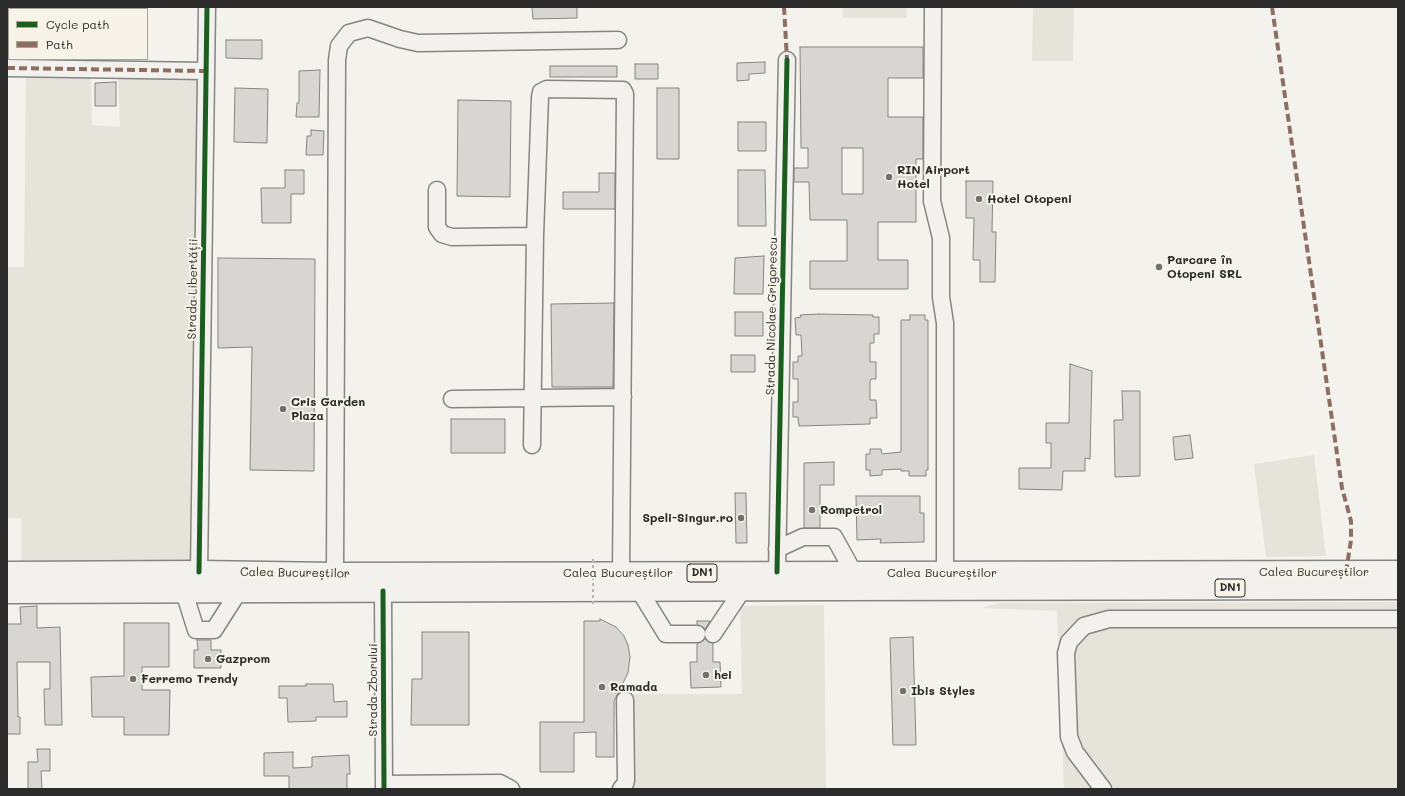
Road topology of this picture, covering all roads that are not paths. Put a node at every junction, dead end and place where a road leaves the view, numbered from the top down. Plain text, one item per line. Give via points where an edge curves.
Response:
1 (207, 7) edge
2 (933, 7) edge
3 (618, 40) dead end
4 (787, 60) dead end
5 (7, 68) edge
6 (206, 71) junction
7 (437, 190) dead end
8 (535, 236) junction
9 (623, 397) junction
10 (533, 398) junction
11 (452, 399) dead end
12 (532, 446) dead end
13 (777, 549) junction
14 (7, 572) edge
15 (199, 572) junction
16 (777, 572) junction
17 (1398, 572) edge
18 (621, 573) junction
19 (854, 573) junction
20 (946, 573) junction
21 (334, 574) junction
22 (1398, 588) edge
23 (743, 589) junction
24 (639, 590) junction
25 (383, 591) junction
26 (7, 592) edge
27 (184, 592) junction
28 (238, 592) junction
29 (1398, 618) edge
30 (625, 700) dead end
31 (384, 786) edge
32 (510, 789) edge
33 (620, 789) edge
34 (1103, 789) edge

1 - 6 street, Strada Libertății
2 - 20 street via 932,201 940,238 941,297 945,323
3 - 21 street via 418,43 368,28 349,33 339,46
4 - 13 street, Strada Nicolae Grigorescu
5 - 6 street
6 - 15 street, Strada Libertății
7 - 8 street via 437,227 442,234 452,237
8 - 9 street via 541,92 547,89 623,90
8 - 10 street
9 - 10 street
9 - 18 street
10 - 11 street
10 - 12 street
13 - 16 street, Strada Nicolae Grigorescu
13 - 19 street via 803,537 834,537
14 - 15 highway, Calea Bucureștilor / DN1
15 - 21 highway, Calea Bucureștilor / DN1
16 - 18 highway, Calea Bucureștilor / DN1
16 - 19 highway, Calea Bucureștilor / DN1
17 - 20 highway, Calea Bucureștilor / DN1
18 - 21 highway, Calea Bucureștilor / DN1
19 - 20 highway, Calea Bucureștilor / DN1
22 - 23 highway, Calea Bucureștilor / DN1
23 - 24 highway, Calea Bucureștilor / DN1
23 - 24 street via 705,634 666,634
24 - 25 highway, Calea Bucureștilor / DN1
25 - 28 highway, Calea Bucureștilor / DN1
25 - 31 street, Strada Zborului
26 - 27 highway, Calea Bucureștilor / DN1
27 - 28 highway, Calea Bucureștilor / DN1
27 - 28 street via 196,630 214,630
29 - 34 street via 1109,619 1084,626 1069,642 1066,653 1069,737 1075,752
30 - 33 street via 626,780
31 - 32 street via 500,783

